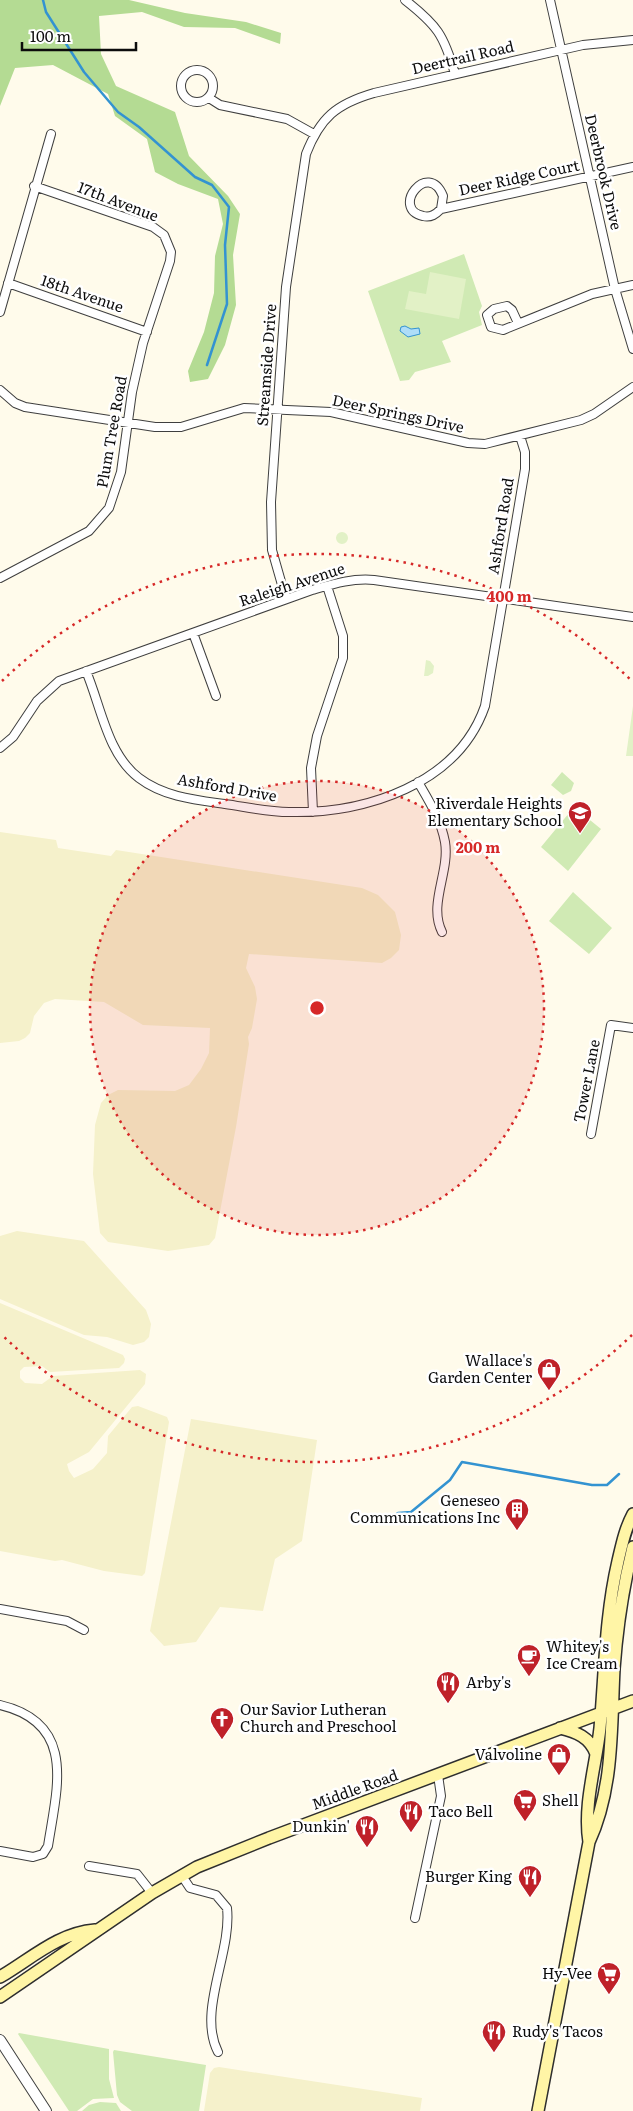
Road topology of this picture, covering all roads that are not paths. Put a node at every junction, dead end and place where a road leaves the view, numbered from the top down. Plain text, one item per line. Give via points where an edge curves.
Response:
1 (405, 0) edge
2 (550, 0) edge
3 (633, 40) edge
4 (560, 50) junction
5 (456, 74) junction
6 (209, 98) junction
7 (51, 134) dead end
8 (314, 134) junction
9 (633, 167) edge
10 (589, 176) junction
11 (34, 186) junction
12 (441, 209) junction
13 (169, 263) joint
14 (8, 283) junction
15 (633, 285) edge
16 (615, 289) junction
17 (0, 312) edge
18 (518, 323) dead end
19 (147, 332) junction
20 (633, 349) edge
21 (633, 386) edge
22 (0, 390) edge
23 (278, 408) junction
24 (128, 423) junction
25 (520, 436) junction
26 (1, 575) edge
27 (327, 586) junction
28 (286, 599) junction
29 (503, 599) junction
30 (633, 617) edge
31 (193, 633) junction
32 (86, 671) junction
33 (216, 696) dead end
34 (0, 748) edge
35 (418, 782) junction
36 (314, 812) junction
37 (442, 932) dead end
38 (633, 1028) edge
39 (591, 1134) dead end
40 (633, 1514) edge
41 (633, 1547) edge
42 (0, 1609) edge
43 (84, 1630) dead end
44 (633, 1701) edge
45 (0, 1705) edge
46 (613, 1708) junction
47 (600, 1713) junction
48 (560, 1728) junction
49 (596, 1754) junction
50 (438, 1775) junction
51 (589, 1842) junction
52 (0, 1852) edge
53 (89, 1866) dead end
54 (182, 1876) junction
55 (152, 1893) junction
56 (415, 1918) dead end
57 (97, 1930) junction
58 (0, 1977) edge
59 (0, 1996) edge
60 (0, 2040) edge
61 (218, 2052) dead end
62 (46, 2111) edge
63 (538, 2111) edge

1 - 5 street via 441,33
2 - 4 street, Deerbrook Drive
3 - 4 street, Deertrail Road
4 - 5 street, Deertrail Road
4 - 10 street, Deerbrook Drive
5 - 8 street, Deertrail Road via 349,100 323,121
6 - 6 street via 190,101 181,90 184,76 196,69 206,72 214,86
6 - 8 street via 220,105 288,119
7 - 11 street
8 - 23 street, Streamside Drive via 306,154 286,287
9 - 10 street, Deer Ridge Court
10 - 12 street, Deer Ridge Court
10 - 16 street, Deerbrook Drive
11 - 13 street, 17th Avenue via 153,227 164,236 171,252
11 - 14 street
12 - 12 street, Deer Ridge Court via 432,216 417,214 410,200 412,192 420,184 436,186 443,196
13 - 19 street, Plum Tree Road
14 - 17 street
14 - 19 street, 18th Avenue
15 - 16 street
16 - 18 street via 592,294
16 - 20 street, Deerbrook Drive
19 - 24 street, Plum Tree Road
21 - 25 street, Deer Springs Drive via 581,420
22 - 24 street, Deer Springs Drive via 15,403 28,407
23 - 24 street, Deer Springs Drive via 244,408 181,427
23 - 25 street, Deer Springs Drive via 331,412 468,443 485,444
23 - 28 street, Streamside Drive via 271,528 278,574
24 - 26 street, Plum Tree Road via 117,486 101,520 70,542
25 - 29 street, Ashford Road via 525,452 525,469
27 - 28 street, Raleigh Avenue
27 - 29 street, Raleigh Avenue via 359,578
27 - 36 street via 343,636 343,658 317,736 311,768
28 - 31 street, Raleigh Avenue
29 - 30 street, Raleigh Avenue
29 - 35 street, Ashford Road via 496,651 479,724 449,762
31 - 32 street, Raleigh Avenue
31 - 33 street
32 - 34 street, Raleigh Avenue via 48,688 13,737
32 - 36 street, Ashford Drive via 121,760 139,778 180,797 268,810
35 - 36 street, Ashford Road via 402,791 357,805
35 - 37 street via 435,812 445,842 437,922
38 - 39 street, Tower Lane via 611,1025
40 - 47 main road via 626,1528 610,1601
41 - 46 main road via 619,1614
42 - 43 street via 66,1621
44 - 46 main road, Middle Road
45 - 52 street via 13,1708 37,1722 50,1740 58,1762 58,1783 44,1854 33,1857
46 - 47 main road, Middle Road
46 - 51 main road via 606,1786 597,1825
47 - 48 main road, Middle Road
47 - 49 main road
48 - 49 main road via 589,1740
48 - 50 main road, Middle Road
49 - 51 main road via 586,1824
50 - 54 main road, Middle Road via 269,1838
50 - 56 street via 441,1796
51 - 63 main road
53 - 55 street via 137,1874
54 - 55 main road, Middle Road
54 - 61 street via 190,1888 216,1896 227,1908 212,2023
55 - 57 main road, Middle Road
57 - 58 main road via 77,1932 59,1940
57 - 59 main road, Middle Road
60 - 62 street

